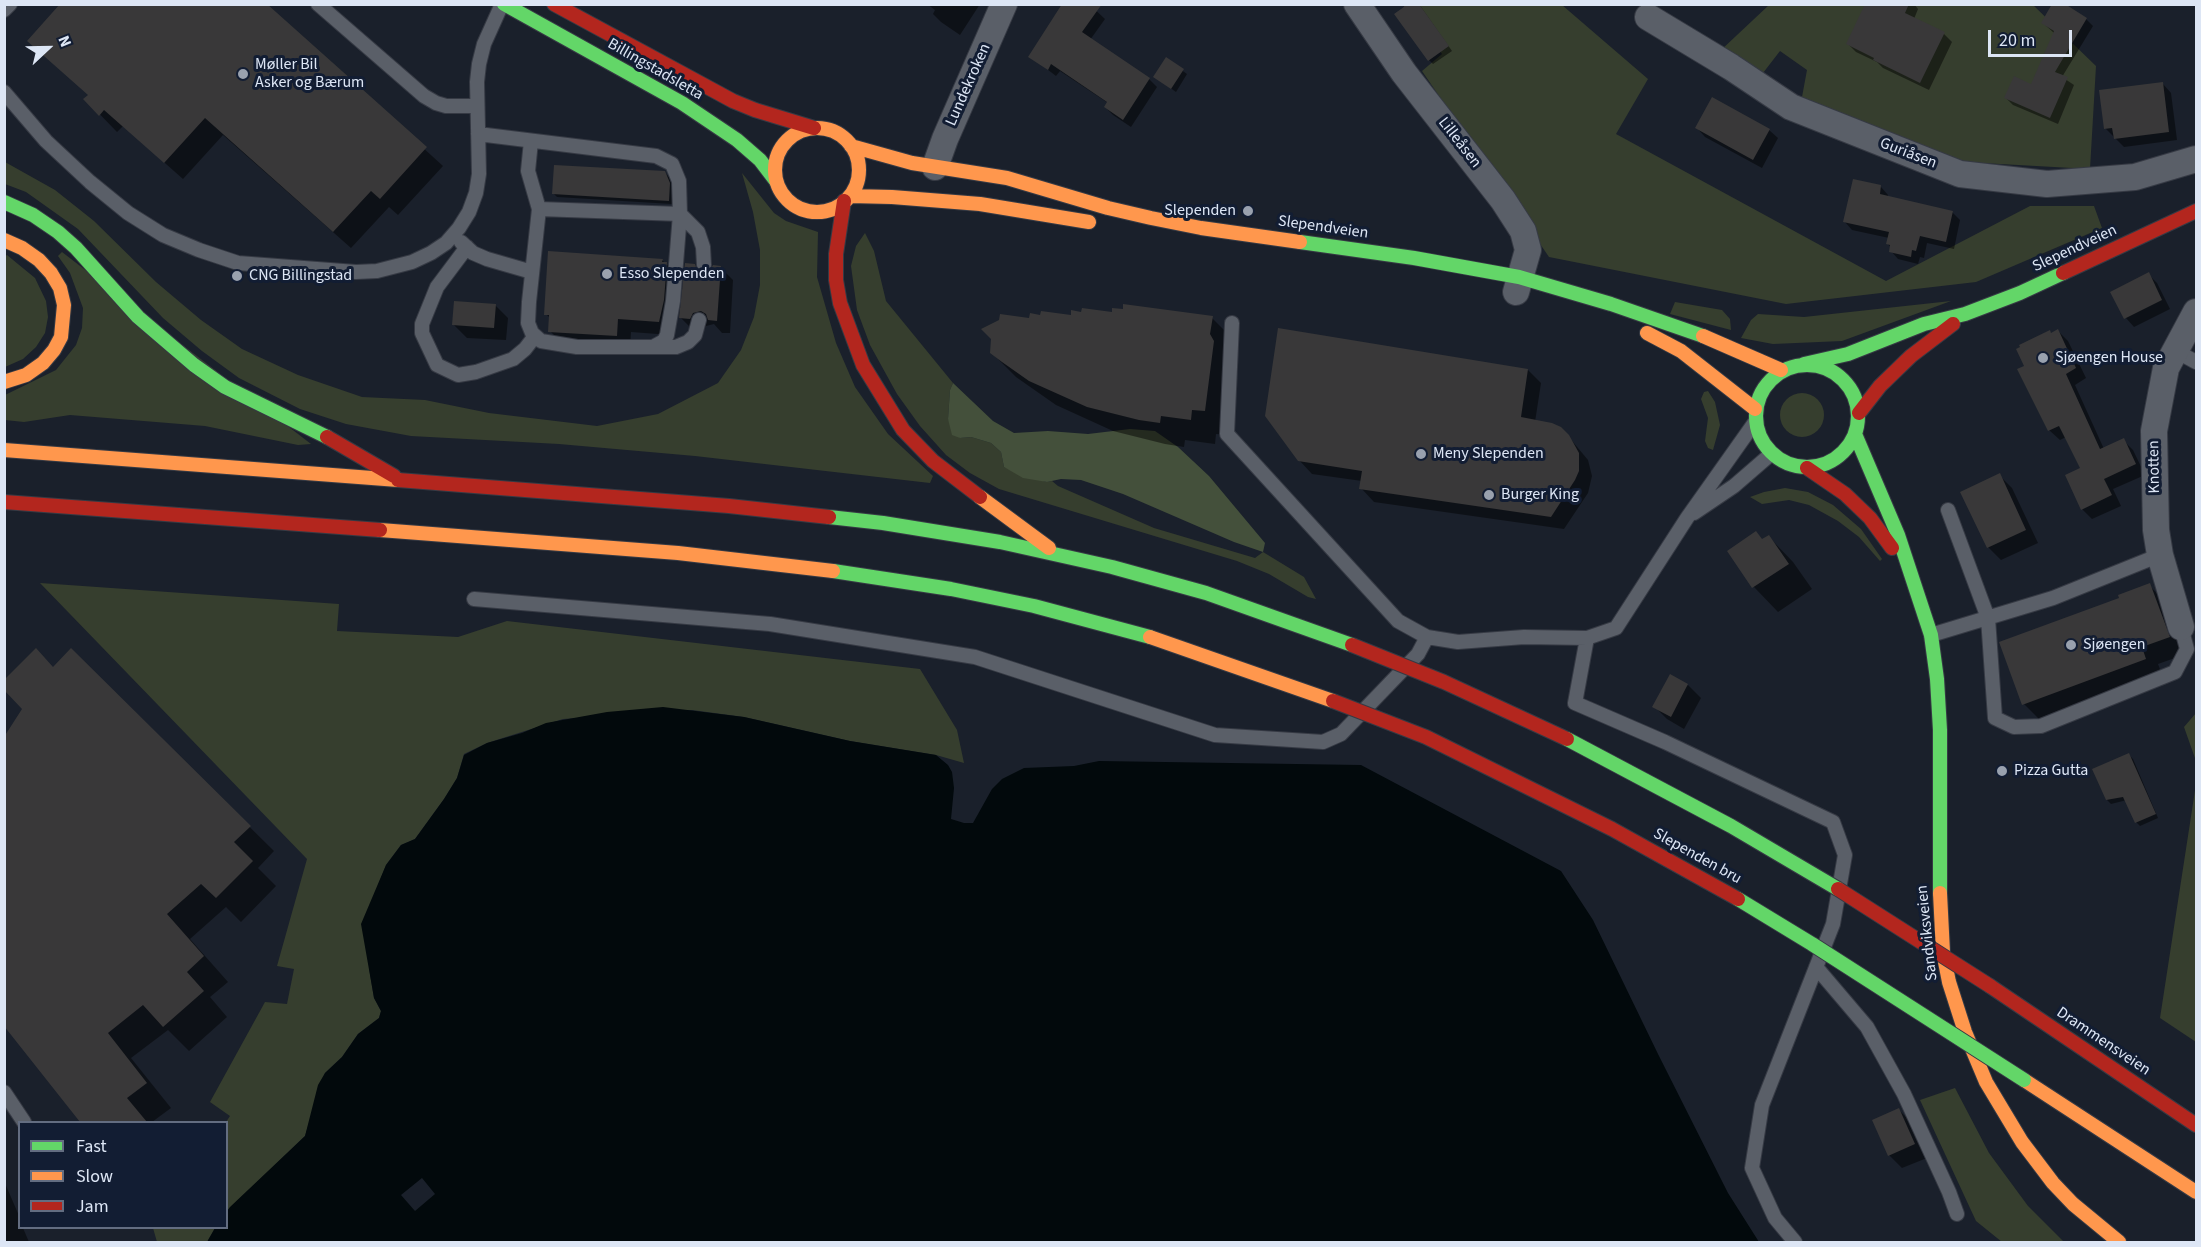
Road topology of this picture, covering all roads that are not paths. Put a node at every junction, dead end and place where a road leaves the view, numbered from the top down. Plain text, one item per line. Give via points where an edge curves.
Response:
1 (9, 4) edge
2 (318, 4) edge
3 (503, 4) edge
4 (554, 4) edge
5 (1004, 4) edge
6 (1357, 4) edge
7 (4, 10) edge
8 (1648, 17) dead end
9 (4, 92) edge
10 (477, 106) junction
11 (814, 128) junction
12 (478, 134) junction
13 (531, 141) junction
14 (852, 146) junction
15 (2196, 159) edge
16 (935, 167) junction
17 (776, 181) junction
18 (847, 198) junction
19 (4, 202) edge
20 (539, 209) junction
21 (2196, 211) edge
22 (680, 214) junction
23 (1108, 225) dead end
24 (453, 234) junction
25 (4, 240) edge
26 (1187, 240) dead end
27 (467, 248) junction
28 (704, 265) dead end
29 (532, 272) junction
30 (1514, 288) junction
31 (2196, 312) edge
32 (1965, 314) junction
33 (699, 320) dead end
34 (1232, 323) dead end
35 (1637, 329) dead end
36 (535, 336) junction
37 (653, 347) junction
38 (2174, 350) junction
39 (2196, 362) edge
40 (1804, 364) junction
41 (1781, 370) junction
42 (4, 382) edge
43 (1858, 413) junction
44 (1755, 415) junction
45 (1855, 434) junction
46 (4, 450) edge
47 (1772, 454) junction
48 (1807, 468) junction
49 (403, 481) junction
50 (4, 502) edge
51 (1948, 510) dead end
52 (1687, 518) junction
53 (1058, 554) junction
54 (2160, 555) junction
55 (1908, 569) junction
56 (474, 599) dead end
57 (1988, 618) junction
58 (2181, 627) joint
59 (1931, 635) junction
60 (1427, 637) junction
61 (1587, 638) junction
62 (1816, 968) junction
63 (4, 1092) edge
64 (23, 1121) edge
65 (2196, 1125) edge
66 (2196, 1192) edge
67 (1957, 1214) dead end
68 (1795, 1242) edge
69 (2119, 1242) edge

1 - 7 lane
2 - 10 lane via 424,96 446,106
3 - 10 lane via 484,44
3 - 17 main road, Billingstadsletta via 682,104 737,140
4 - 11 main road, Billingstadsletta via 733,101
5 - 16 street, Lundekroken
6 - 30 street, Lilleåsen via 1522,231 1528,250
8 - 15 street, Guriåsen via 1791,106 1960,174 2047,184 2135,177
9 - 24 lane via 46,141 128,213 163,235 198,250 238,262 377,271 412,262 446,243
10 - 12 lane
11 - 14 main road via 841,136
11 - 17 main road via 787,140 775,166
12 - 13 lane
12 - 24 lane via 476,193 469,212
13 - 20 lane via 528,171
13 - 22 lane via 656,156 672,164 680,180
14 - 16 main road, Slependveien
14 - 18 main road via 858,166 854,189
16 - 30 main road, Slependveien via 1007,178 1108,208 1201,228 1414,258
17 - 18 main road via 782,194 805,210 832,209
18 - 23 main road via 892,197 980,204
18 - 53 main road via 836,254 840,303 863,365 882,398 903,430 933,461
19 - 49 main road via 58,232 138,317 225,387 314,430
20 - 22 lane
20 - 29 lane
21 - 32 main road, Slependveien via 2020,293
22 - 28 lane via 698,232
22 - 37 lane via 667,335
24 - 27 lane
25 - 42 main road via 39,260 60,288 64,305 61,337 54,350 26,375
26 - 30 main road, Slependveien
27 - 29 lane via 487,259
27 - 36 lane via 436,287 422,324 422,333 437,365 458,375 476,372 513,359
29 - 36 lane via 528,322
30 - 41 main road, Slependveien via 1611,304 1729,346
31 - 38 street, Knotten
32 - 40 main road, Slependveien via 1924,324 1848,354
32 - 43 main road, Slependveien via 1911,356
33 - 37 lane via 695,335 688,342 676,347
34 - 60 lane via 1227,434 1398,621
35 - 44 main road via 1682,351
36 - 37 lane via 541,342 577,347
38 - 39 lane
38 - 54 street, Knotten via 2166,368 2154,431
40 - 41 main road
40 - 43 main road via 1827,368 1840,376 1853,391
41 - 44 main road via 1764,386
43 - 45 main road
44 - 47 main road via 1760,439
44 - 52 lane
45 - 48 main road via 1839,457
45 - 55 main road, Sandviksveien via 1898,535
46 - 49 main road
47 - 48 main road via 1786,463
47 - 52 lane
48 - 55 main road, Sandviksveien via 1845,494 1870,518
49 - 53 main road via 729,506 883,523
50 - 66 main road, Slependen bru, bridge via 563,543 874,576 982,596 1167,643 1426,737 1612,829 1812,944
51 - 57 lane
52 - 61 lane via 1616,628
53 - 65 main road, Drammensveien, bridge via 1206,593 1352,645 1504,709 1639,776 1835,887
54 - 57 lane via 2053,598
54 - 58 street, Knotten
55 - 59 main road, Sandviksveien
56 - 60 lane via 770,624 975,657 1215,735 1323,742 1341,734 1418,654
57 - 58 lane via 1995,718 2014,727 2041,726 2175,672 2187,649
57 - 59 lane
59 - 69 main road, Sandviksveien via 1940,730 1940,910 1949,982 1986,1082 2022,1142 2073,1204
60 - 61 lane via 1458,642
61 - 62 lane via 1575,703 1833,822 1845,855 1833,924
62 - 67 lane via 1867,1027 1904,1094
62 - 68 lane via 1762,1106 1752,1168 1775,1218
63 - 64 lane

